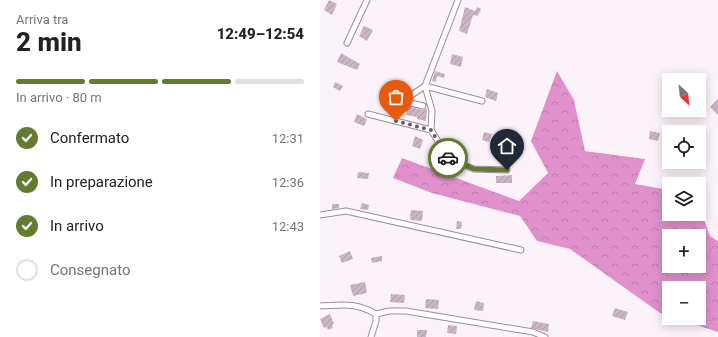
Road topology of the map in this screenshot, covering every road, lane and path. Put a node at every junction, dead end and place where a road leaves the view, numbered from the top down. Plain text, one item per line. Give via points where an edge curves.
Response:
1 (367, 0) edge
2 (458, 0) edge
3 (347, 43) dead end
4 (425, 86) junction
5 (482, 101) dead end
6 (423, 106) dead end
7 (368, 114) dead end
8 (431, 130) junction
9 (507, 170) dead end
10 (320, 216) edge
11 (521, 250) dead end
12 (320, 306) edge
13 (376, 314) junction
14 (371, 337) edge
15 (545, 337) edge

1 - 3 street
2 - 4 street
4 - 5 street
4 - 6 street via 410,96 407,102
4 - 8 street via 432,111
7 - 8 street
8 - 9 street via 449,159 474,169
10 - 11 street via 346,211
12 - 13 street via 363,306
13 - 14 street
13 - 15 street via 406,311 525,331

